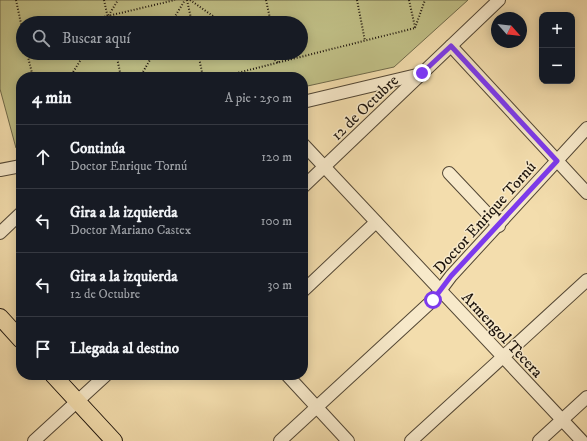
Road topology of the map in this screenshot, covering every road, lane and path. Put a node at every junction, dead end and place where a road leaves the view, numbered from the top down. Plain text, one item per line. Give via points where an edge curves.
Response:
1 (16, 0) edge
2 (104, 0) edge
3 (118, 0) edge
4 (175, 0) edge
5 (186, 0) edge
6 (190, 0) edge
7 (266, 0) edge
8 (356, 0) edge
9 (409, 0) edge
10 (425, 0) edge
11 (499, 0) edge
12 (20, 16) edge
13 (108, 16) junction
14 (176, 16) edge
15 (190, 16) edge
16 (213, 16) edge
17 (269, 16) edge
18 (415, 28) junction
19 (365, 41) junction
20 (451, 46) junction
21 (308, 56) edge
22 (28, 60) edge
23 (81, 60) edge
24 (117, 60) edge
25 (150, 60) edge
26 (199, 60) edge
27 (275, 60) edge
28 (278, 60) edge
29 (291, 60) edge
30 (279, 63) junction
31 (31, 72) edge
32 (73, 72) edge
33 (120, 72) edge
34 (143, 72) edge
35 (202, 72) edge
36 (242, 72) edge
37 (422, 73) junction
38 (308, 101) edge
39 (587, 128) edge
40 (308, 149) edge
41 (557, 161) junction
42 (16, 167) edge
43 (324, 167) junction
44 (0, 170) edge
45 (449, 173) dead end
46 (308, 182) edge
47 (587, 193) edge
48 (16, 218) edge
49 (376, 222) junction
50 (498, 226) junction
51 (0, 233) edge
52 (587, 280) edge
53 (308, 286) edge
54 (440, 290) junction
55 (0, 317) edge
56 (16, 335) edge
57 (503, 357) junction
58 (58, 380) edge
59 (101, 380) edge
60 (292, 380) edge
61 (587, 397) edge
62 (78, 401) junction
63 (317, 407) junction
64 (562, 420) junction
65 (34, 441) edge
66 (114, 441) edge
67 (280, 441) edge
68 (348, 441) edge
69 (411, 441) edge
70 (539, 441) edge
71 (582, 441) edge

1 - 12 path
2 - 13 path
3 - 13 path
4 - 13 path
5 - 14 path
5 - 15 path
6 - 16 path
7 - 17 path
8 - 19 path
9 - 18 path
10 - 18 path
11 - 20 street, 12 de Octubre
18 - 19 path
19 - 21 path
20 - 37 street, 12 de Octubre
20 - 41 street
22 - 31 path
23 - 32 path
24 - 33 path
25 - 34 path
26 - 35 path
27 - 30 path
28 - 30 path
29 - 30 path
30 - 36 path
37 - 38 street
37 - 43 street, 12 de Octubre
39 - 41 street, Doctor Enrique Tornú
40 - 43 street, Armengol Tecera
41 - 47 street
41 - 50 street, Doctor Enrique Tornú
42 - 44 street
43 - 46 street, 12 de Octubre
43 - 49 street, Armengol Tecera
45 - 50 street
48 - 51 street
49 - 53 street
49 - 54 street, Armengol Tecera
50 - 54 street, Doctor Enrique Tornú
52 - 57 street
54 - 57 street, Armengol Tecera
54 - 63 street, Doctor Enrique Tornú via 433,300
55 - 56 main road
57 - 64 street, Armengol Tecera
57 - 69 street
58 - 62 main road
59 - 62 street
60 - 63 street
61 - 64 street
62 - 65 street
62 - 66 main road
63 - 67 street, Doctor Enrique Tornú
63 - 68 street
64 - 70 street
64 - 71 street, Armengol Tecera

